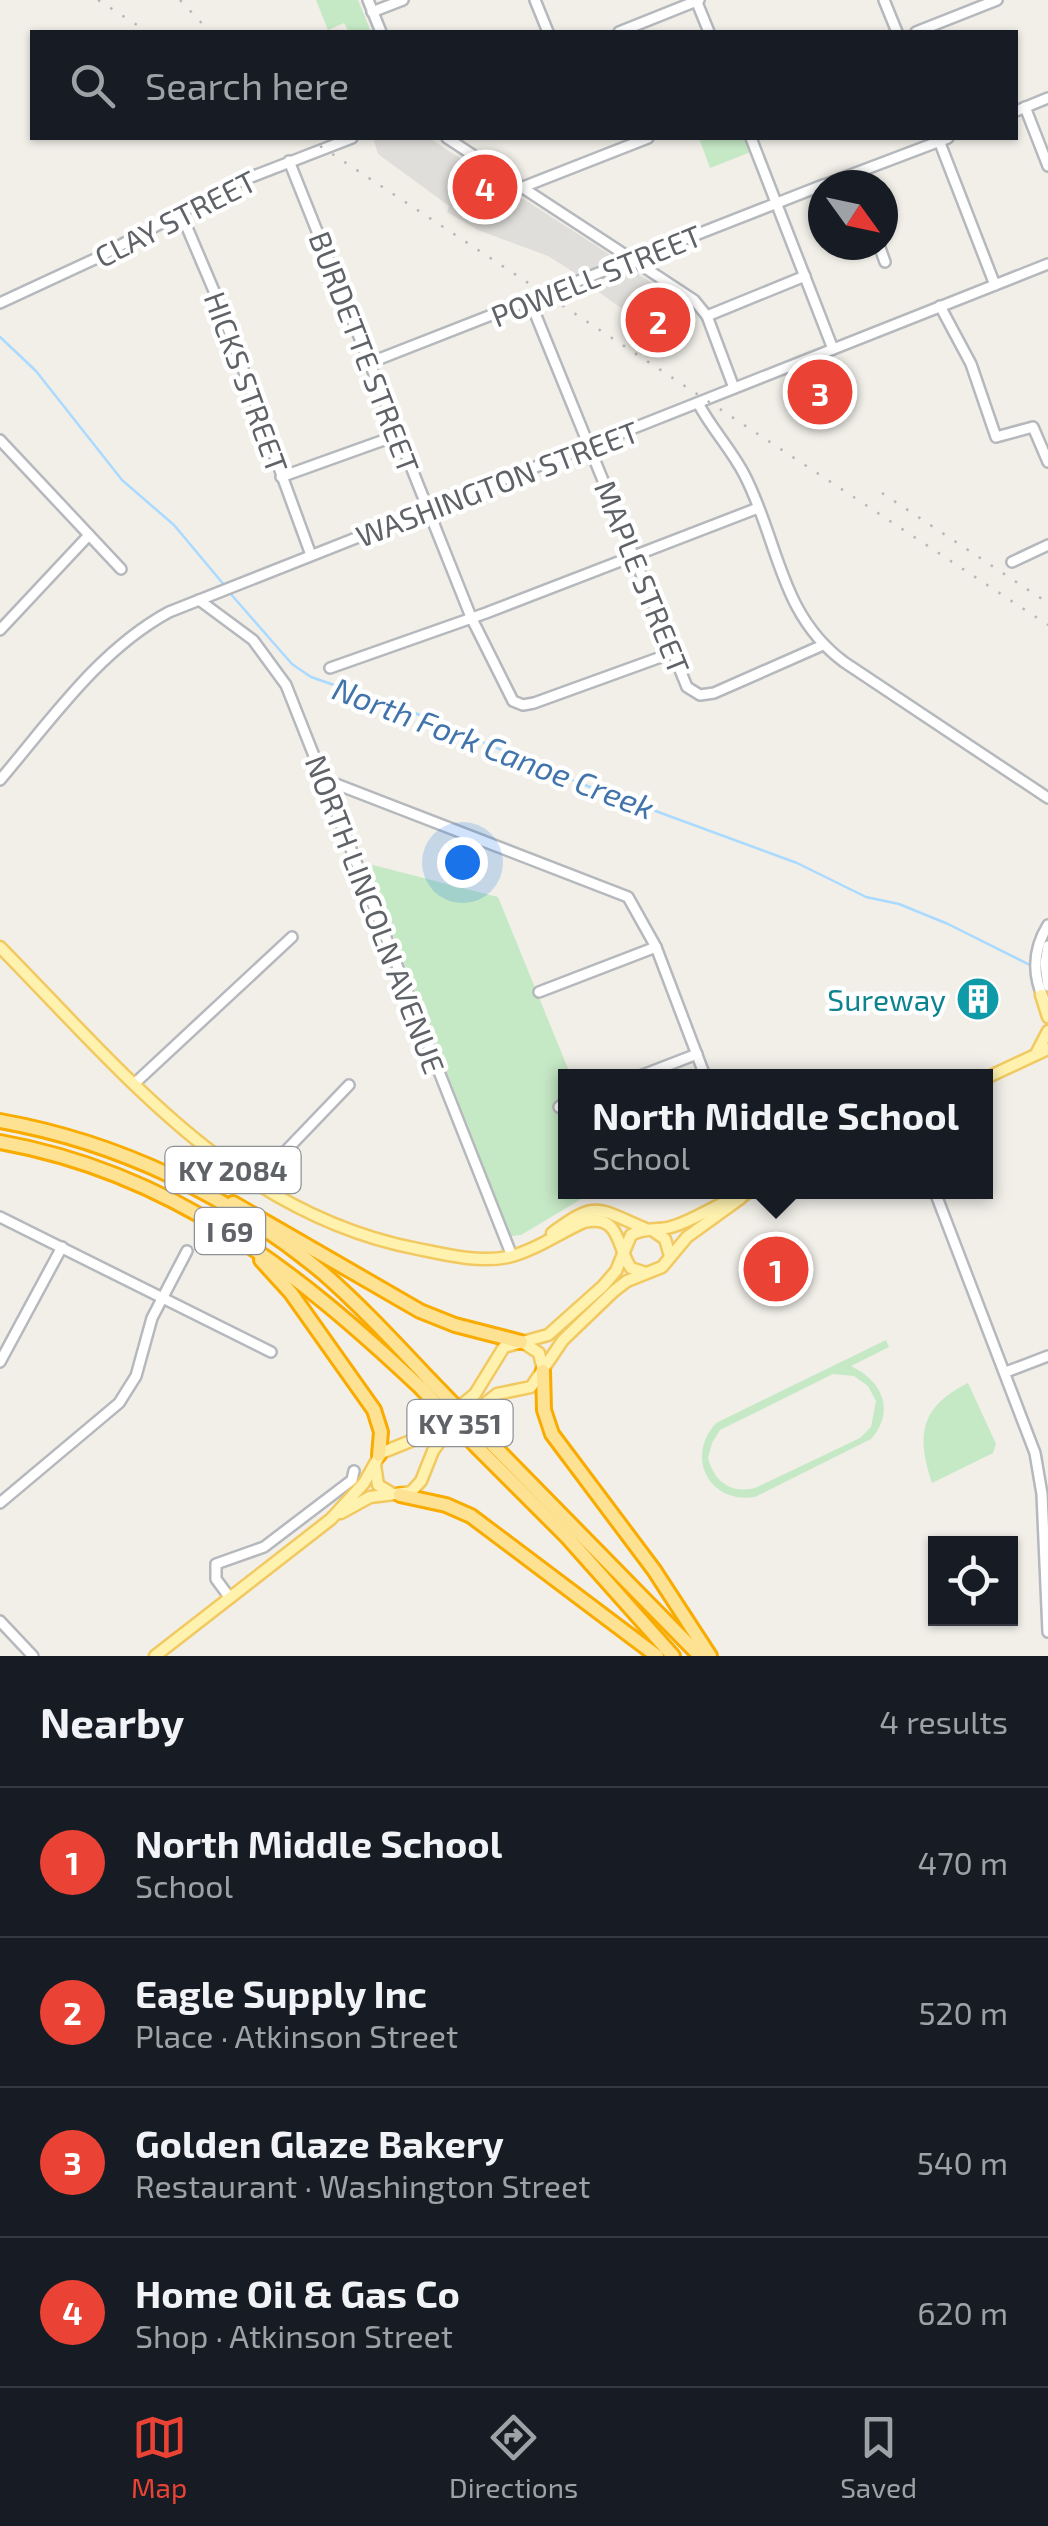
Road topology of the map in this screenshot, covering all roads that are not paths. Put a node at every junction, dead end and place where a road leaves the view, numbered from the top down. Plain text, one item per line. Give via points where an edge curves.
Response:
1 (368, 0) edge
2 (402, 0) edge
3 (535, 0) edge
4 (697, 0) edge
5 (884, 0) edge
6 (997, 0) edge
7 (372, 12) junction
8 (380, 30) edge
9 (547, 30) edge
10 (624, 30) edge
11 (708, 30) edge
12 (896, 30) edge
13 (921, 30) edge
14 (1048, 98) edge
15 (1020, 109) edge
16 (347, 140) edge
17 (450, 140) edge
18 (643, 140) edge
19 (752, 140) edge
20 (940, 140) edge
21 (942, 140) edge
22 (290, 161) junction
23 (1048, 166) edge
24 (874, 170) edge
25 (523, 187) junction
26 (808, 191) edge
27 (776, 203) junction
28 (180, 211) junction
29 (634, 260) junction
30 (1048, 264) edge
31 (806, 276) junction
32 (994, 285) junction
33 (530, 301) junction
34 (0, 303) edge
35 (940, 306) junction
36 (707, 316) junction
37 (833, 349) junction
38 (369, 363) junction
39 (734, 388) junction
40 (698, 403) junction
41 (398, 436) junction
42 (0, 440) edge
43 (591, 446) junction
44 (1048, 462) edge
45 (282, 476) junction
46 (758, 508) junction
47 (428, 512) junction
48 (89, 534) junction
49 (1048, 545) edge
50 (634, 554) junction
51 (311, 555) junction
52 (1012, 562) dead end
53 (122, 569) dead end
54 (199, 600) junction
55 (471, 618) junction
56 (0, 630) edge
57 (822, 644) junction
58 (672, 652) junction
59 (330, 668) dead end
60 (323, 779) junction
61 (0, 780) edge
62 (1048, 798) edge
63 (1048, 924) edge
64 (292, 937) dead end
65 (0, 947) edge
66 (656, 948) junction
67 (1044, 949) edge
68 (1043, 989) edge
69 (539, 992) dead end
70 (1048, 1007) edge
71 (1048, 1017) edge
72 (1048, 1031) edge
73 (1048, 1049) edge
74 (696, 1054) junction
75 (1031, 1058) junction
76 (658, 1069) edge
77 (703, 1069) edge
78 (993, 1075) edge
79 (134, 1084) junction
80 (348, 1085) dead end
81 (0, 1121) edge
82 (0, 1142) edge
83 (163, 1170) junction
84 (254, 1184) junction
85 (731, 1199) edge
86 (740, 1199) edge
87 (939, 1199) edge
88 (0, 1217) edge
89 (216, 1224) junction
90 (650, 1229) junction
91 (534, 1245) junction
92 (62, 1246) junction
93 (624, 1248) junction
94 (186, 1252) dead end
95 (512, 1256) junction
96 (670, 1256) junction
97 (646, 1273) junction
98 (162, 1298) junction
99 (522, 1342) junction
100 (272, 1352) dead end
101 (1048, 1356) edge
102 (0, 1362) edge
103 (542, 1370) junction
104 (1006, 1372) junction
105 (425, 1384) junction
106 (484, 1445) junction
107 (377, 1459) junction
108 (354, 1471) dead end
109 (397, 1495) junction
110 (0, 1502) edge
111 (332, 1519) junction
112 (230, 1598) junction
113 (0, 1621) edge
114 (1048, 1632) edge
115 (33, 1656) edge
116 (155, 1656) edge
117 (657, 1656) edge
118 (673, 1656) edge
119 (700, 1656) edge
120 (710, 1656) edge

1 - 7 street
2 - 7 street
3 - 9 street
4 - 10 street
4 - 11 street
5 - 12 street
6 - 13 street
7 - 8 street
14 - 15 street
15 - 23 street
16 - 22 street, CLAY STREET
17 - 25 street
18 - 25 street
19 - 27 street
20 - 24 street, POWELL STREET
21 - 32 street
22 - 28 street, CLAY STREET
22 - 38 street, BURDETTE STREET
25 - 29 street
26 - 27 street, POWELL STREET
27 - 29 street, POWELL STREET
27 - 31 street
28 - 34 street, CLAY STREET
28 - 45 street, HICKS STREET
29 - 33 street, POWELL STREET
29 - 36 street
30 - 32 street, WASHINGTON STREET
31 - 36 street
31 - 37 street
32 - 35 street, WASHINGTON STREET
33 - 38 street, POWELL STREET
33 - 43 street, MAPLE STREET
35 - 37 street, WASHINGTON STREET
35 - 44 street via 971,364 996,437 1033,427
36 - 39 street
37 - 39 street, WASHINGTON STREET
38 - 41 street, BURDETTE STREET
39 - 40 street, WASHINGTON STREET
40 - 43 street, WASHINGTON STREET
40 - 46 street
41 - 45 street
41 - 47 street, BURDETTE STREET
42 - 48 street
43 - 47 street, WASHINGTON STREET
43 - 50 street, MAPLE STREET
45 - 51 street, HICKS STREET
46 - 50 street
46 - 57 street via 798,612
47 - 51 street, WASHINGTON STREET
47 - 55 street, BURDETTE STREET
48 - 53 street
48 - 56 street
49 - 52 street
50 - 55 street
50 - 58 street, MAPLE STREET
51 - 54 street, WASHINGTON STREET
54 - 60 street, NORTH LINCOLN AVENUE via 252,640
54 - 61 street, WASHINGTON STREET via 127,638
55 - 58 street, BURDETTE STREET via 518,704 534,704
55 - 59 street
57 - 58 street, MAPLE STREET via 714,693 697,694
57 - 62 street
60 - 66 street via 622,893
60 - 95 street, NORTH LINCOLN AVENUE
63 - 67 street
64 - 79 street
65 - 79 main road, KY 2084
66 - 69 street
66 - 74 street
67 - 68 street
68 - 70 street
68 - 71 main road
72 - 75 main road
73 - 75 main road
74 - 76 street
74 - 77 street
75 - 78 main road
79 - 84 main road, KY 2084
80 - 84 street
81 - 83 highway, I 69
82 - 89 highway, I 69 via 104,1170
83 - 99 highway via 246,1209 420,1311
83 - 105 highway, I 69 via 320,1271
84 - 95 main road, KY 2084 via 387,1244 459,1258
85 - 90 main road, KY 351 via 675,1226
86 - 96 main road, KY 351
87 - 104 street
88 - 92 street
89 - 105 highway, I 69 via 317,1294
89 - 107 highway via 270,1269 338,1357 378,1420
90 - 91 main road, KY 2084 via 587,1210
90 - 93 main road, KY 351 via 631,1235
90 - 96 main road via 665,1239
91 - 93 main road, KY 2084 via 590,1220 609,1226
91 - 95 main road, KY 2084
92 - 98 street
92 - 102 street
93 - 97 main road via 631,1268
93 - 99 main road, KY 351 via 603,1286 548,1335
94 - 98 street
96 - 97 main road, KY 351
97 - 103 main road, KY 351 via 614,1291
98 - 100 street
98 - 110 street via 136,1376 119,1403
99 - 103 main road via 539,1353
99 - 107 main road, KY 351 via 504,1347 475,1394 423,1436
101 - 104 street
103 - 109 main road, KY 351 via 531,1387 497,1394 443,1437 417,1486
103 - 120 highway via 552,1434
104 - 114 street via 1041,1480
105 - 106 highway, I 69, bridge
106 - 118 highway, I 69
106 - 119 highway, I 69
107 - 109 main road via 376,1481
107 - 111 main road, KY 351
108 - 112 street via 352,1480 264,1546 216,1564 216,1579
109 - 111 main road, KY 351 via 363,1500
109 - 117 highway via 471,1516
111 - 112 main road, KY 351
112 - 116 main road, KY 351
113 - 115 street

